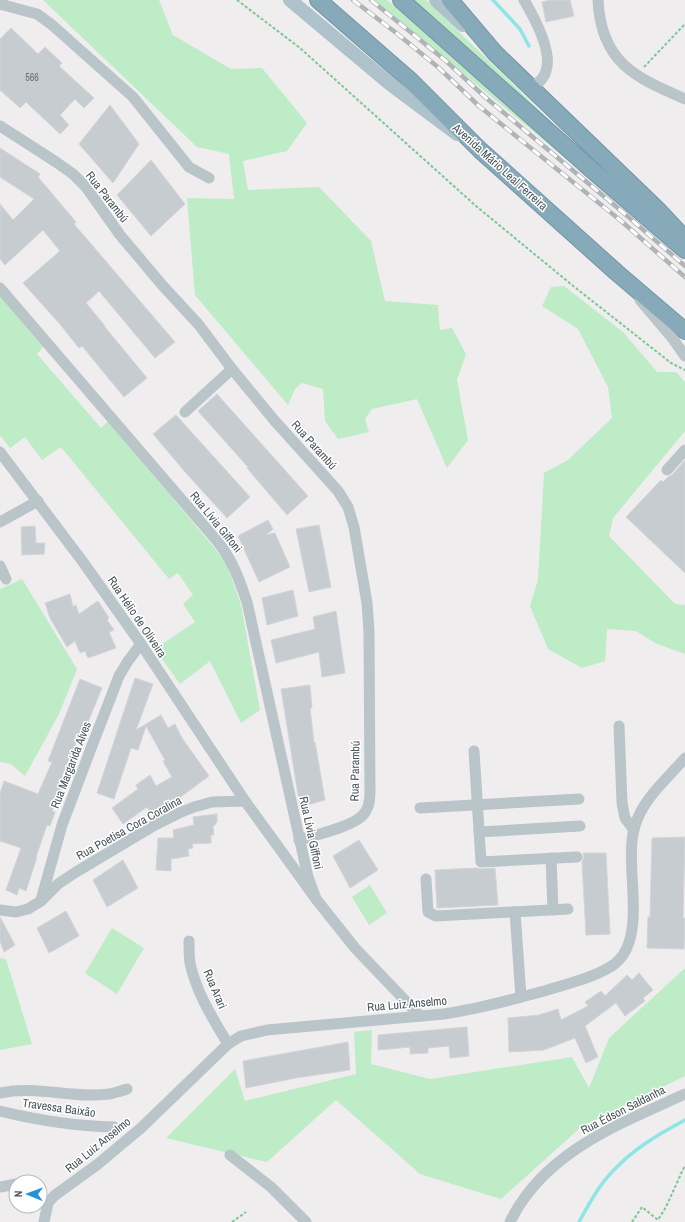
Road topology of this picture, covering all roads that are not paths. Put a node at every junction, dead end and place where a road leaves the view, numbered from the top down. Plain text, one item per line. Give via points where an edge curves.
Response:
1 (290, 0) edge
2 (318, 0) edge
3 (401, 0) edge
4 (436, 0) edge
5 (450, 0) edge
6 (524, 0) edge
7 (598, 0) edge
8 (0, 4) edge
9 (495, 53) junction
10 (532, 87) junction
11 (685, 99) edge
12 (0, 126) edge
13 (480, 150) junction
14 (209, 178) dead end
15 (685, 239) edge
16 (685, 250) edge
17 (616, 272) junction
18 (0, 288) edge
19 (685, 331) edge
20 (685, 356) edge
21 (232, 369) junction
22 (185, 412) dead end
23 (685, 450) edge
24 (0, 452) edge
25 (667, 470) dead end
26 (38, 501) junction
27 (0, 522) edge
28 (0, 566) edge
29 (6, 579) dead end
30 (141, 644) junction
31 (620, 726) dead end
32 (474, 750) dead end
33 (685, 758) edge
34 (579, 799) dead end
35 (245, 801) junction
36 (477, 804) junction
37 (420, 808) dead end
38 (580, 826) dead end
39 (634, 830) junction
40 (479, 832) junction
41 (299, 840) junction
42 (577, 857) dead end
43 (551, 858) junction
44 (426, 879) dead end
45 (316, 899) junction
46 (41, 901) junction
47 (0, 910) edge
48 (553, 910) junction
49 (568, 910) dead end
50 (516, 912) junction
51 (189, 942) dead end
52 (521, 997) junction
53 (420, 1016) junction
54 (228, 1044) junction
55 (127, 1089) dead end
56 (0, 1093) edge
57 (685, 1094) edge
58 (0, 1112) edge
59 (114, 1127) dead end
60 (230, 1155) dead end
61 (48, 1198) edge
62 (306, 1222) edge
63 (510, 1222) edge

1 - 13 main road via 410,100
2 - 13 highway, Avenida Mário Leal Ferreira via 411,81
3 - 16 highway
4 - 9 main road
5 - 9 highway
6 - 10 street via 541,32 547,63 541,81
7 - 11 street via 604,34 612,53 623,66 653,86
8 - 14 street via 37,14 51,24 133,97 189,167
9 - 10 highway
10 - 15 highway
12 - 21 street, Rua Parambú via 73,174 86,187 120,236 198,325
13 - 17 highway, Avenida Mário Leal Ferreira
17 - 19 highway, Avenida Mário Leal Ferreira
17 - 20 street
18 - 41 street, Rua Lívia Giffoni via 218,542 236,569 248,602
21 - 22 street
21 - 41 street, Rua Parambú via 338,491 348,507 354,527 367,603 369,804 364,815 353,822
23 - 25 street
24 - 26 street, Rua Hélio de Oliveira
26 - 27 street
26 - 30 street, Rua Hélio de Oliveira
28 - 29 street
30 - 35 street, Rua Hélio de Oliveira
30 - 46 street, Rua Margarida Alves via 119,676 62,824
31 - 39 street via 622,803 625,818
32 - 36 street
33 - 39 street, Rua Luiz Anselmo via 644,805
34 - 36 street
35 - 45 street
35 - 46 street, Rua Poetisa Cora Coralina via 212,802 194,806 155,825 76,872 58,884
36 - 37 street
36 - 40 street
38 - 40 street
39 - 52 street, Rua Luiz Anselmo via 633,922 623,954 611,967 596,974
40 - 43 street via 481,862
41 - 45 street, Rua Lívia Giffoni
42 - 43 street
43 - 48 street
44 - 50 street via 428,912 436,916
45 - 53 street via 355,948
46 - 47 street, Rua Poetisa Cora Coralina via 28,910
48 - 49 street
48 - 50 street
50 - 52 street
51 - 54 street, Rua Arari via 190,963 196,982 205,1004
52 - 53 street, Rua Luiz Anselmo via 464,1011
53 - 54 street, Rua Luiz Anselmo via 267,1030 241,1036
54 - 61 street, Rua Luiz Anselmo via 140,1128 98,1164
55 - 56 street via 99,1095 34,1090
57 - 63 street, Rua Édson Saldanha via 610,1128 561,1159 530,1190
58 - 59 street, Travessa Baixão via 76,1125
60 - 62 street via 271,1188

